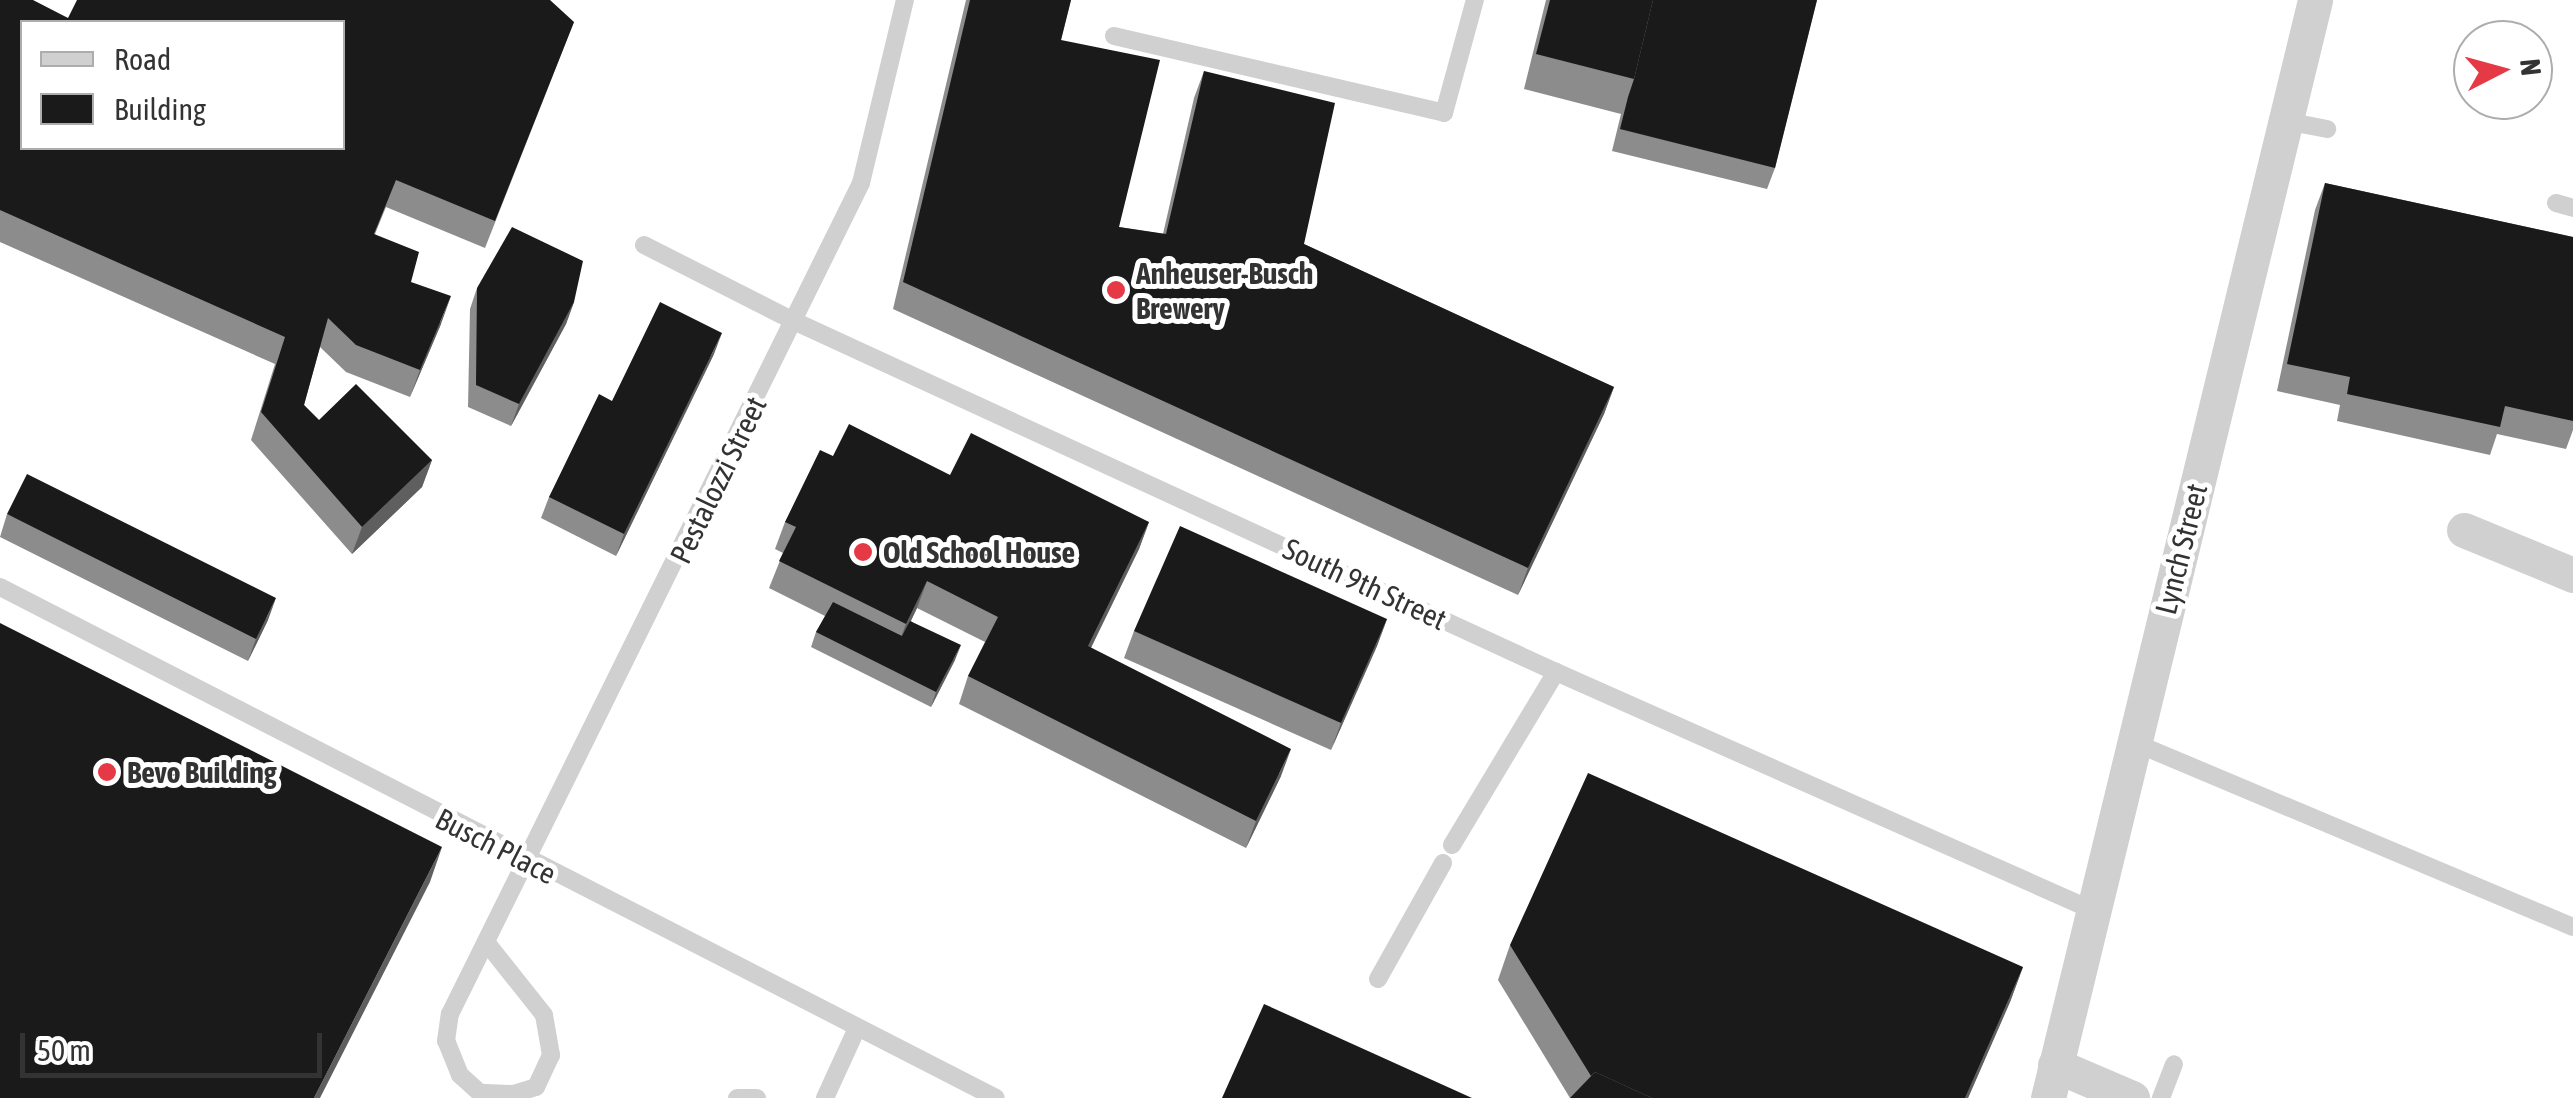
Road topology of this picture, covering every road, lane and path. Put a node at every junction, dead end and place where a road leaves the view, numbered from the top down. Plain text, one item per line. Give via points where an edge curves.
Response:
1 (905, 0) edge
2 (1474, 0) edge
3 (2316, 0) edge
4 (1114, 36) dead end
5 (2286, 121) junction
6 (2327, 128) dead end
7 (644, 246) dead end
8 (796, 322) junction
9 (2464, 530) dead end
10 (2573, 575) edge
11 (0, 586) edge
12 (1556, 672) junction
13 (2133, 742) junction
14 (1452, 845) dead end
15 (1442, 862) dead end
16 (528, 863) junction
17 (2092, 910) junction
18 (2573, 927) edge
19 (486, 942) junction
20 (1378, 979) dead end
21 (857, 1028) junction
22 (2174, 1064) dead end
23 (2052, 1082) edge
24 (738, 1098) edge
25 (757, 1098) edge
26 (825, 1098) edge
27 (996, 1098) edge
28 (2132, 1098) edge
29 (2162, 1098) edge

1 - 8 lane, Pestalozzi Street via 860,184
2 - 4 lane via 1444,112
3 - 5 street, Lynch Street
5 - 6 lane
5 - 13 street, Lynch Street
7 - 8 lane, South 9th Street
8 - 12 lane, South 9th Street
8 - 16 lane, Pestalozzi Street
9 - 10 street
11 - 16 lane, Busch Place
12 - 14 lane
12 - 17 lane, South 9th Street
13 - 17 street, Lynch Street
13 - 18 lane
15 - 20 lane
16 - 19 lane, Pestalozzi Street
16 - 21 lane, Busch Place
17 - 23 street, Lynch Street
19 - 19 lane, Pestalozzi Street via 544,1015 550,1055 536,1087 514,1094 480,1093 460,1075 446,1041 450,1014
21 - 26 lane
21 - 27 lane, Busch Place
22 - 29 lane
23 - 28 street
24 - 25 lane

